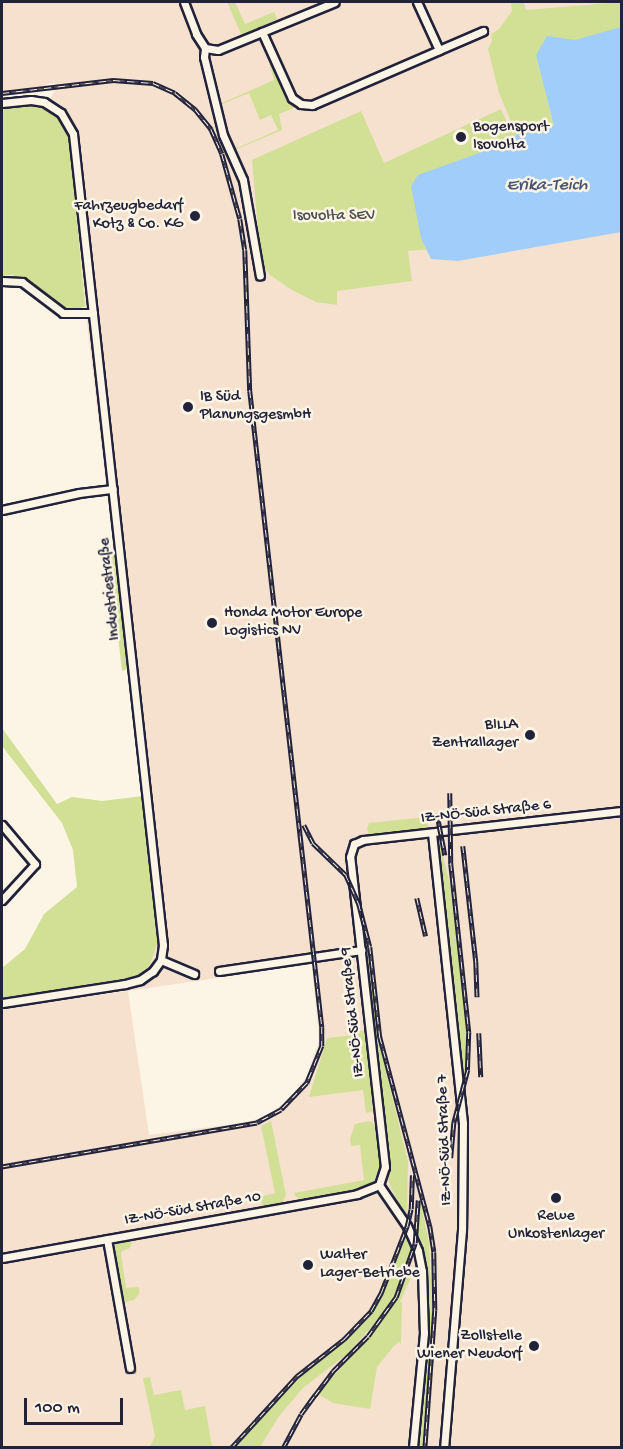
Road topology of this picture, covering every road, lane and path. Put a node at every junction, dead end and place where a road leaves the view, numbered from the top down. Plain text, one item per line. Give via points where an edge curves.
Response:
1 (184, 2) edge
2 (334, 2) edge
3 (417, 2) edge
4 (483, 31) dead end
5 (262, 32) junction
6 (205, 48) junction
7 (439, 51) junction
8 (2, 103) edge
9 (260, 276) dead end
10 (2, 281) edge
11 (93, 313) junction
12 (113, 489) junction
13 (2, 510) edge
14 (621, 811) edge
15 (2, 825) edge
16 (432, 833) junction
17 (354, 844) joint
18 (2, 900) edge
19 (361, 950) junction
20 (160, 960) junction
21 (219, 971) dead end
22 (194, 974) dead end
23 (2, 1003) edge
24 (379, 1185) junction
25 (107, 1239) junction
26 (2, 1258) edge
27 (130, 1368) dead end
28 (413, 1448) edge
29 (444, 1448) edge

1 - 6 street
2 - 5 street
3 - 7 street
4 - 7 street
5 - 6 street via 218,50
5 - 7 street via 292,98 301,104 312,105
6 - 9 street via 223,135 243,180
8 - 11 street, Industriestraße via 44,102 69,123
10 - 11 street via 22,282 63,313
11 - 12 street, Industriestraße
12 - 13 street
12 - 20 street, Industriestraße via 164,945
14 - 16 street, IZ-NÖ-Süd Straße 6
15 - 18 street via 35,864
16 - 17 street, IZ-NÖ-Süd Straße 6
16 - 29 street, IZ-NÖ-Süd Straße 7 via 463,1123 462,1230
17 - 19 street, IZ-NÖ-Süd Straße 9 via 350,857
19 - 21 street
19 - 24 street, IZ-NÖ-Süd Straße 9 via 385,1167
20 - 22 street
20 - 23 street via 140,980
24 - 25 street, IZ-NÖ-Süd Straße 10 via 357,1194
24 - 28 street via 407,1226 422,1271 424,1332
25 - 26 street, IZ-NÖ-Süd Straße 10
25 - 27 street

